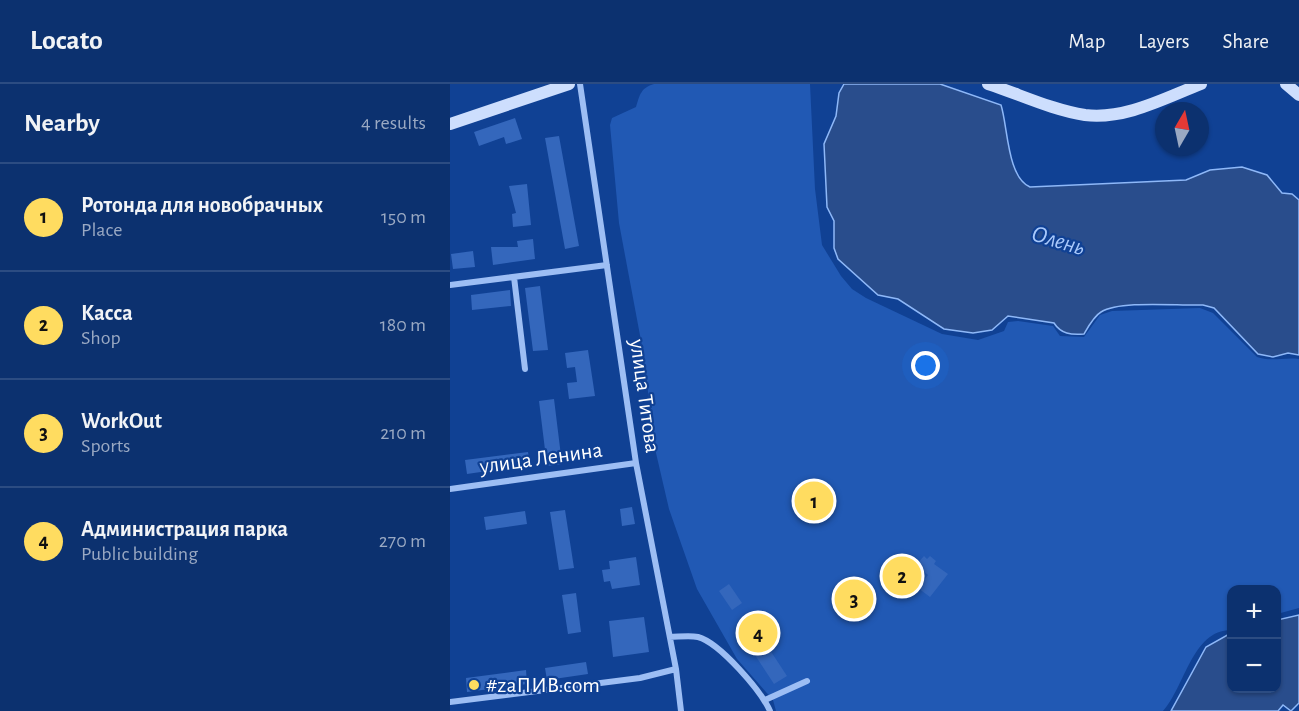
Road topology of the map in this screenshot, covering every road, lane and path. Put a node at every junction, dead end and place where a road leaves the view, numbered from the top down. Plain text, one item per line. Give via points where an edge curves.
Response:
1 (569, 84) edge
2 (579, 84) edge
3 (988, 84) edge
4 (1201, 84) edge
5 (1286, 84) edge
6 (1299, 95) edge
7 (450, 124) edge
8 (607, 266) junction
9 (514, 277) junction
10 (450, 285) edge
11 (525, 369) dead end
12 (636, 463) junction
13 (450, 489) edge
14 (669, 637) junction
15 (676, 669) junction
16 (807, 681) dead end
17 (765, 700) junction
18 (450, 702) edge
19 (681, 711) edge
20 (770, 711) edge

1 - 7 main road
2 - 8 street, улица Титова
3 - 4 main road via 1085,115 1114,114 1150,105
5 - 6 main road
8 - 9 street
8 - 12 street, улица Титова
9 - 10 street
9 - 11 street
12 - 13 street, улица Ленина
12 - 14 street, улица Титова
14 - 15 street, улица Титова
14 - 17 street via 698,637 716,645
15 - 18 street via 640,678
15 - 19 street, улица Титова
16 - 17 street
17 - 20 street

